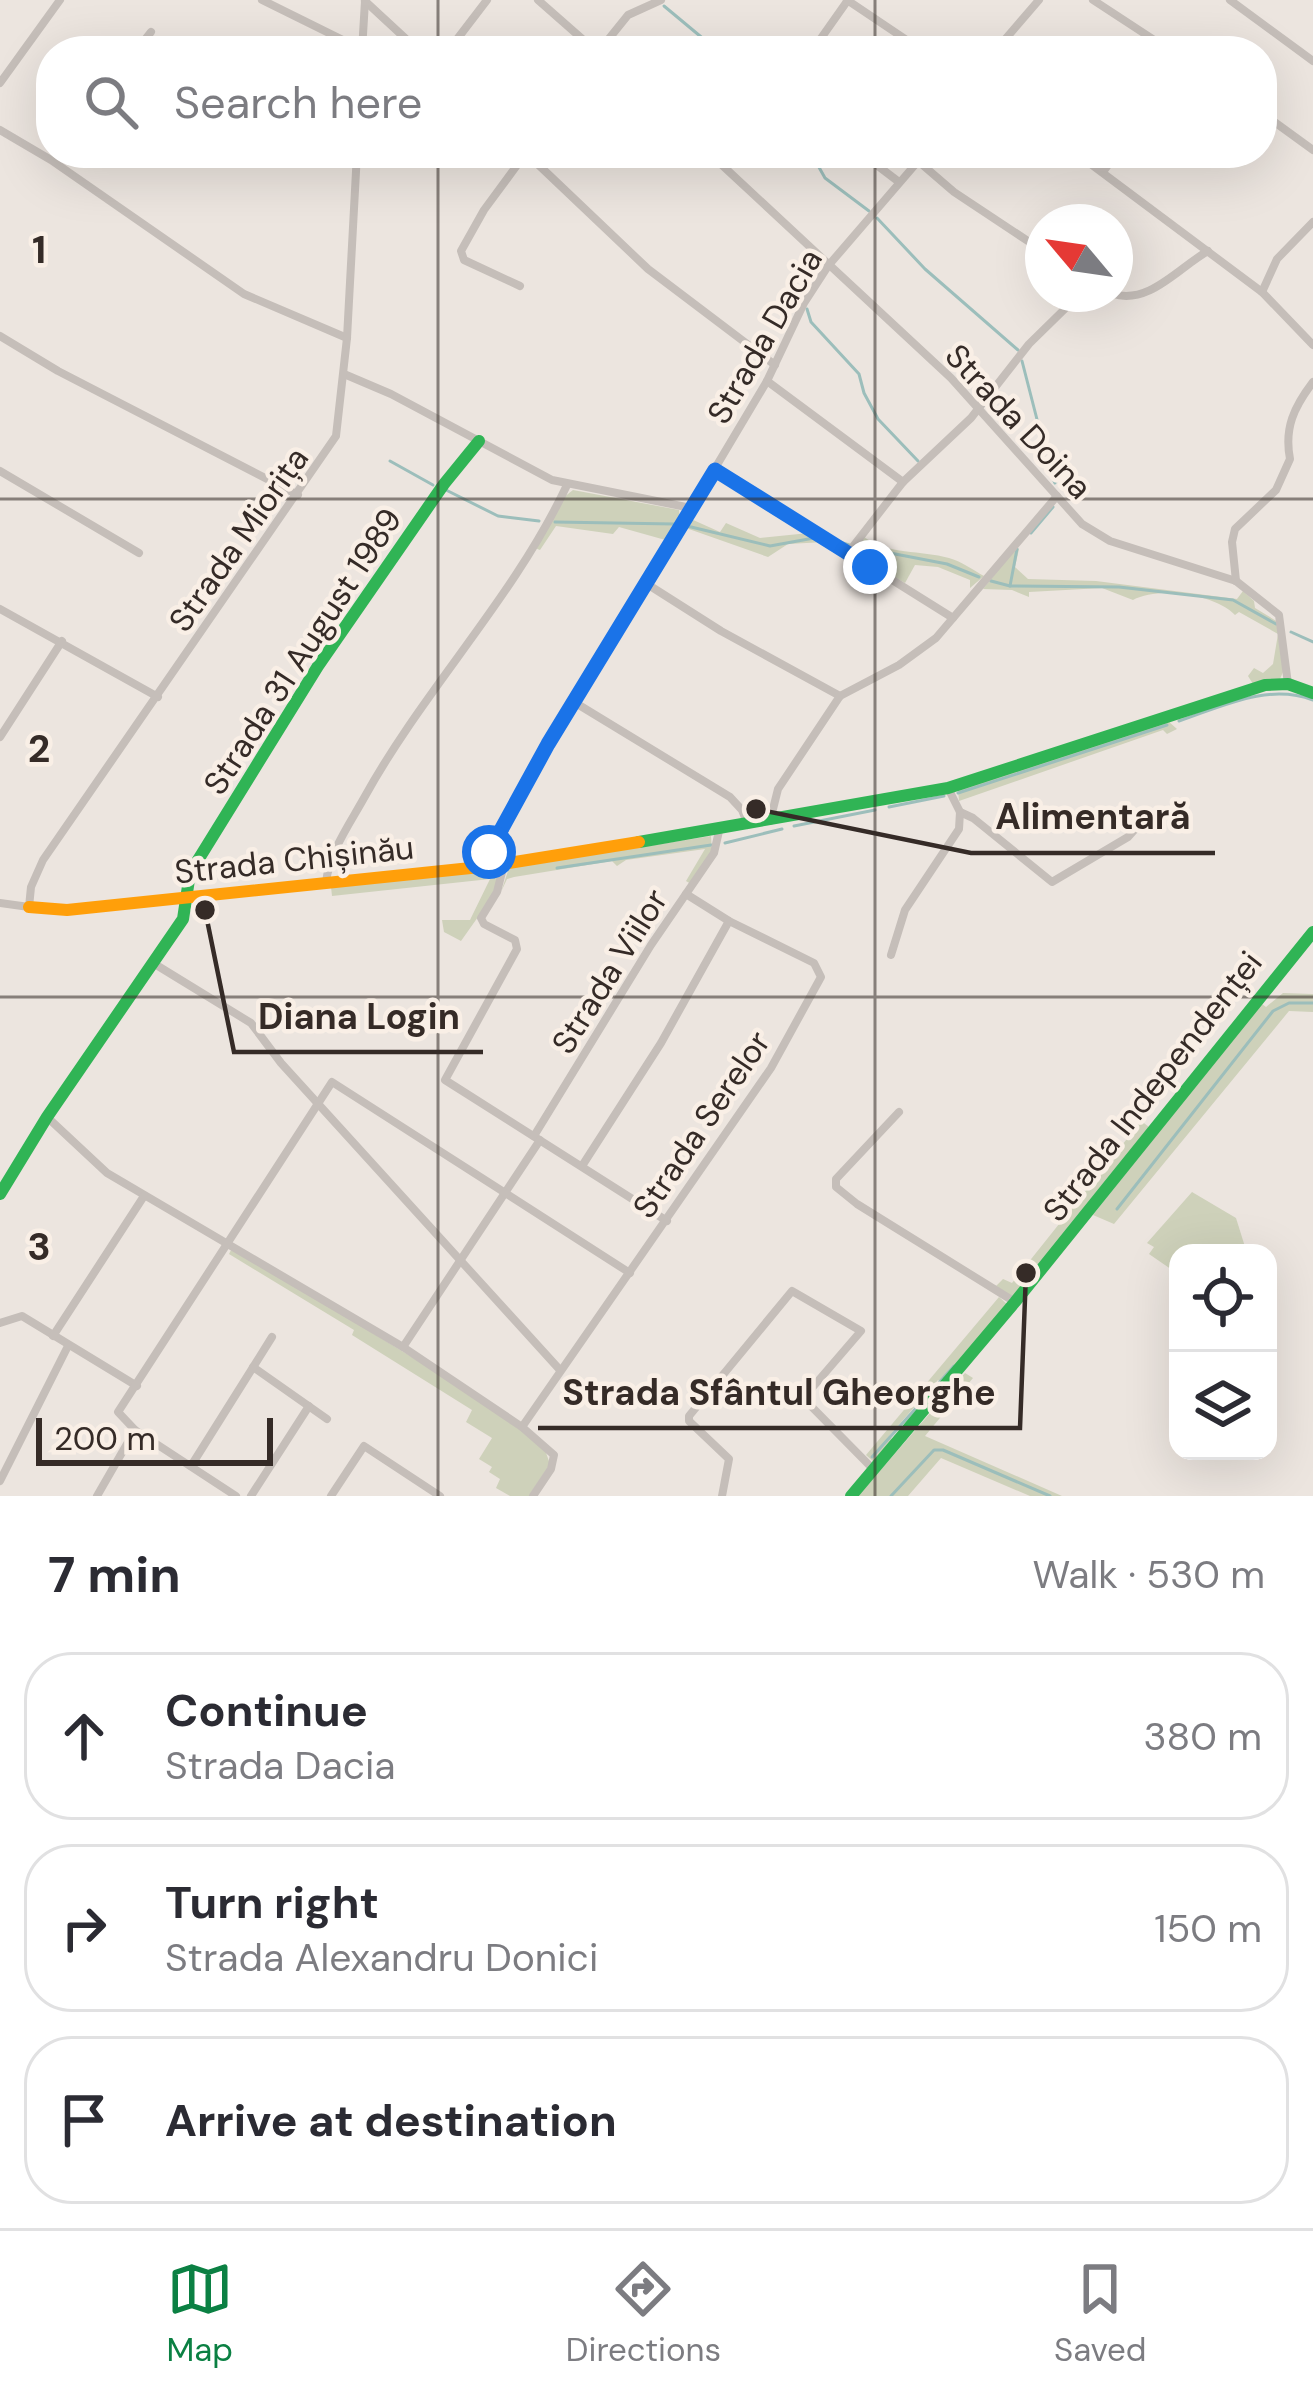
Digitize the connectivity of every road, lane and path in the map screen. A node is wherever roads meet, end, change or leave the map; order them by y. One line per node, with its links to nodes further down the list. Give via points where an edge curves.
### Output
1 (60, 0): 24 (street)
2 (262, 0): 13 (street)
3 (487, 0): 16 (street)
4 (538, 0): 17 (street)
5 (661, 0): 18 (street, via 628,15)
6 (848, 0): 19 (street); 20 (street)
7 (1039, 0): 21 (street)
8 (1093, 0): 22 (street)
9 (1230, 0): 23 (street)
10 (365, 1): 14 (street); 15 (street)
11 (151, 32): 12 (street)
12 (148, 36)
13 (335, 36)
14 (363, 36)
15 (402, 36)
16 (459, 36)
17 (580, 36)
18 (610, 36)
19 (823, 36)
20 (901, 36)
21 (1008, 36)
22 (1148, 36)
23 (1313, 62)
24 (0, 83)
25 (1277, 124): 28 (street)
26 (0, 130): 27 (street)
27 (36, 148)
28 (1313, 150)
29 (69, 168): 50 (street, via 244,294)
30 (356, 168): 50 (street, Strada Miorița)
31 (515, 168): 45 (street, via 461,251 464,260)
32 (542, 168): 52 (street, via 648,269)
33 (725, 168): 44 (street, Strada Doina)
34 (881, 168): 40 (street)
35 (910, 168): 40 (street, Strada Dacia)
36 (929, 168): 42 (street)
37 (1097, 168): 39 (street)
38 (1106, 168): 39 (street)
39 (1103, 172): 43 (street)
40 (899, 182): 44 (street, Strada Dacia)
41 (1313, 222): 46 (street, via 1286,246)
42 (1025, 239)
43 (1208, 251): 46 (street); 47 (street, via 1150,292)
44 (828, 266): 52 (street, Strada Dacia); 56 (street, Strada Doina)
45 (520, 286)
46 (1262, 292): 51 (street)
47 (1133, 295)
48 (1062, 312): 56 (street)
49 (0, 335): 62 (street)
50 (347, 338): 53 (street, Strada Miorița)
51 (1313, 345)
52 (775, 365): 54 (street, Strada Dacia)
53 (344, 374): 57 (street); 62 (street, Strada Miorița, via 336,436)
54 (767, 381): 58 (street, Strada Dacia); 60 (street)
55 (1313, 382): 67 (street, via 1290,422 1290,458 1276,490 1234,530)
56 (980, 407): 60 (street); 63 (street, Strada Doina)
57 (479, 442): 61 (street); 87 (street, Strada 31 August 1989, via 318,666 190,873)
58 (715, 470): 64 (street, Strada Dacia); 66 (street)
59 (0, 471): 65 (street)
60 (903, 482): 66 (street)
61 (567, 485): 64 (street); 85 (street, via 525,560 390,751 338,844)
62 (298, 495): 75 (street, Strada Miorița)
63 (1057, 496): 67 (street, Strada Doina, via 1110,541); 70 (street)
64 (691, 508): 68 (street, Strada Dacia)
65 (139, 553)
66 (848, 553): 70 (street)
67 (1236, 580): 72 (street, Strada Doina, via 1279,615)
68 (647, 584): 74 (street); 76 (street, Strada Dacia)
69 (2, 613): 71 (street)
70 (953, 618): 74 (street, via 917,653)
71 (62, 641): 75 (street); 77 (street)
72 (1288, 683): 73 (street); 78 (street, Strada Chișinău)
73 (1313, 693)
74 (840, 696): 81 (street, via 778,789)
75 (158, 698): 89 (street, Strada Miorița, via 43,860)
76 (574, 702): 82 (street, via 730,797); 84 (street, Strada Dacia, via 489,852)
77 (0, 737)
78 (948, 788): 79 (street); 81 (street, Strada Chișinău)
79 (960, 812): 80 (street, via 1057,881); 92 (street, via 959,829 905,910)
80 (1145, 818)
81 (770, 822): 82 (street, Strada Chișinău)
82 (748, 825): 83 (street, Strada Chișinău)
83 (719, 831): 84 (street, Strada Chișinău); 86 (street, Strada Viilor, via 714,854)
84 (497, 865): 85 (street, Strada Chișinău); 97 (street, Strada Dacia, via 497,892 482,918 517,949 446,1080)
85 (326, 884): 87 (street, Strada Chișinău)
86 (686, 894): 90 (street, Strada Serelor); 97 (street, Strada Viilor)
87 (185, 898): 89 (street, Strada Chișinău); 93 (street, Strada 31 August 1989, via 183,919)
88 (0, 903): 89 (street, Strada Chișinău)
89 (29, 907)
90 (730, 921): 98 (street); 102 (street, Strada Serelor, via 814,962 821,977 771,1068)
91 (1313, 932): 106 (street, Strada Independenței)
92 (891, 956)
93 (153, 963): 94 (street, via 251,1023); 96 (street, Strada 31 August 1989)
94 (316, 1101): 99 (street, via 332,1082); 103 (street); 104 (street)
95 (899, 1112): 106 (street, via 850,1161 836,1187)
96 (47, 1117): 100 (street, Strada 31 August 1989); 101 (street)
97 (537, 1138): 98 (street); 99 (street, Strada Viilor)
98 (582, 1166): 102 (street)
99 (506, 1193): 104 (street, Strada Viilor); 105 (street)
100 (0, 1194)
101 (144, 1196): 103 (street); 108 (street)
102 (667, 1221): 105 (street, Strada Serelor)
103 (230, 1243): 111 (street); 114 (street)
104 (460, 1263): 111 (street, Strada Viilor); 113 (street)
105 (630, 1273): 113 (street, Strada Serelor)
106 (1016, 1302): 120 (street, Strada Independenței)
107 (0, 1323): 108 (street, via 22,1316)
108 (53, 1336): 110 (street)
109 (272, 1337): 112 (street)
110 (68, 1346): 114 (street); 121 (street)
111 (403, 1347): 117 (street)
112 (253, 1367): 115 (street); 119 (street)
113 (561, 1371): 117 (street, Strada Serelor)
114 (137, 1386): 118 (street, via 119,1417)
115 (310, 1406): 116 (street); 125 (street)
116 (327, 1419)
117 (523, 1427): 129 (street, via 554,1455)
118 (135, 1430): 119 (street); 123 (street)
119 (191, 1466): 124 (street)
120 (874, 1469): 130 (street, via 806,1401 861,1331 791,1292 689,1416 729,1459); 131 (street, Strada Independenței)
121 (0, 1481)
122 (421, 1483): 126 (street, via 364,1446); 127 (street); 128 (street)
123 (97, 1496)
124 (236, 1496)
125 (251, 1496)
126 (331, 1496)
127 (412, 1496)
128 (440, 1496)
129 (533, 1496)
130 (722, 1496)
131 (851, 1496)

